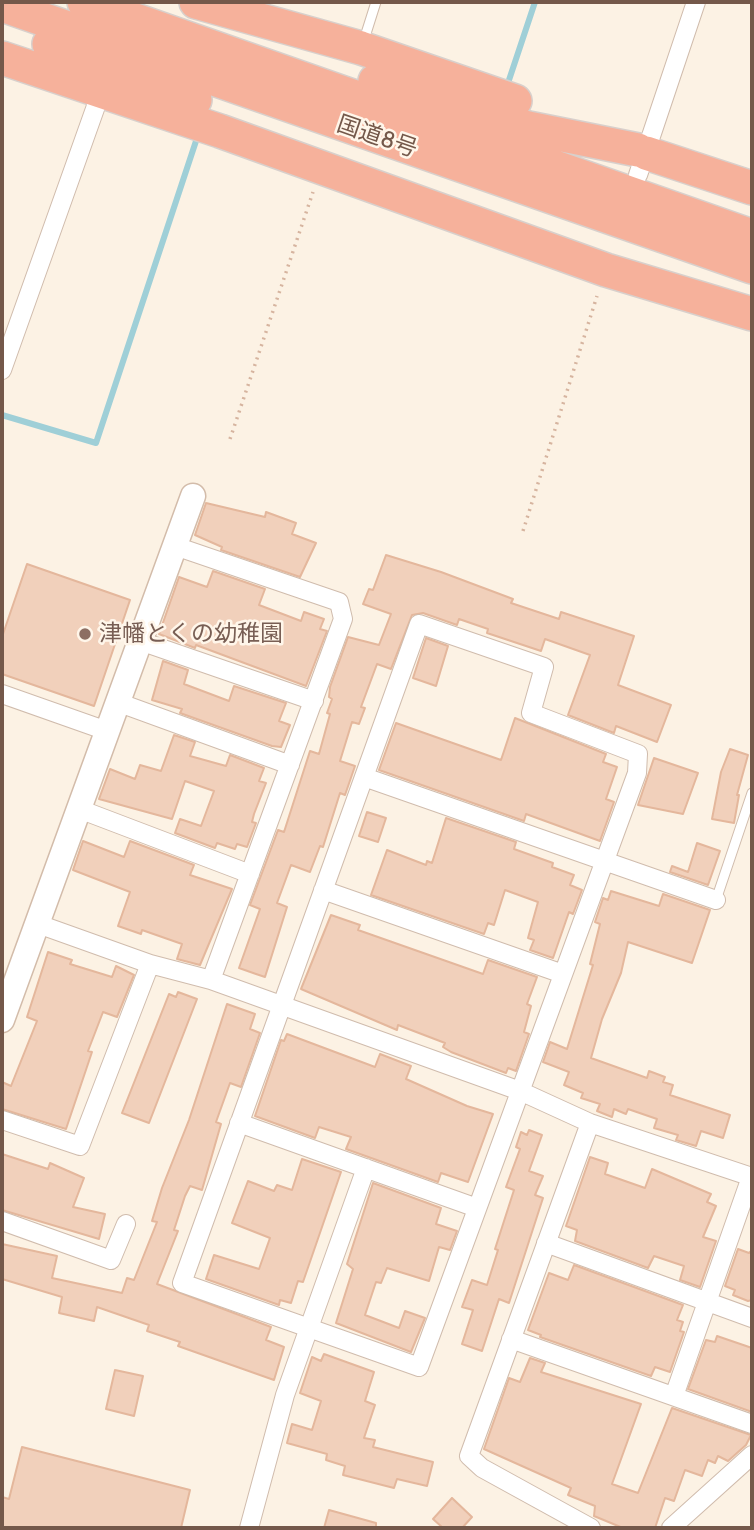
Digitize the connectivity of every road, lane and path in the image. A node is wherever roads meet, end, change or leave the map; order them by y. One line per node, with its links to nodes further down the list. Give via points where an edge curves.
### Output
1 (84, 2): 14 (highway, 国道8号)
2 (122, 2): 11 (highway)
3 (196, 2): 8 (highway)
4 (376, 2): 8 (lane)
5 (696, 2): 11 (street)
6 (2, 5): 15 (highway, 国道8号)
7 (2, 24): 17 (highway, via 98,65 612,254 651,270)
8 (361, 48): 11 (highway, via 597,129)
9 (2, 58): 10 (highway)
10 (101, 92): 12 (highway); 19 (street)
11 (640, 159): 13 (highway)
12 (321, 168): 16 (highway); 20 (path)
13 (752, 188)
14 (752, 236)
15 (752, 267)
16 (606, 270): 17 (highway); 22 (path)
17 (664, 286): 18 (highway)
18 (752, 314)
19 (2, 370)
20 (230, 439)
21 (193, 496): 23 (street)
22 (523, 531)
23 (174, 546): 24 (street); 26 (street, via 339,602 343,619)
24 (140, 641): 26 (street); 27 (street)
25 (2, 694): 28 (street)
26 (314, 701): 29 (street)
27 (117, 702): 28 (street); 29 (street)
28 (107, 731): 32 (street)
29 (290, 765): 34 (street)
30 (364, 778): 33 (street); 33 (street, via 419,624 544,667 531,713 638,754 637,773); 35 (street)
31 (752, 793): 36 (lane)
32 (79, 809): 34 (street); 37 (street)
33 (605, 860): 36 (street); 39 (street)
34 (250, 874): 40 (street)
35 (323, 890): 39 (street); 41 (street)
36 (716, 900)
37 (38, 924): 38 (street); 42 (street)
38 (150, 964): 40 (street); 44 (street, via 80,1146)
39 (563, 974): 43 (street)
40 (211, 980): 41 (street)
41 (281, 1005): 43 (street); 45 (street)
42 (2, 1020)
43 (520, 1091): 46 (street); 49 (street)
44 (2, 1120)
45 (239, 1123): 47 (street); 55 (street, via 182,1283)
46 (590, 1123): 48 (street); 52 (street)
47 (366, 1168): 49 (street); 55 (street)
48 (752, 1177): 53 (street)
49 (477, 1208): 55 (street, via 419,1367)
50 (2, 1222): 51 (street, via 111,1259)
51 (126, 1224)
52 (546, 1243): 53 (street); 56 (street)
53 (705, 1301): 54 (street); 57 (street)
54 (752, 1318)
55 (308, 1328): 60 (street)
56 (511, 1339): 57 (street); 61 (street, via 469,1456 482,1468)
57 (674, 1396): 58 (street)
58 (752, 1424)
59 (752, 1454): 62 (street)
60 (249, 1528)
61 (591, 1528)
62 (671, 1528)

